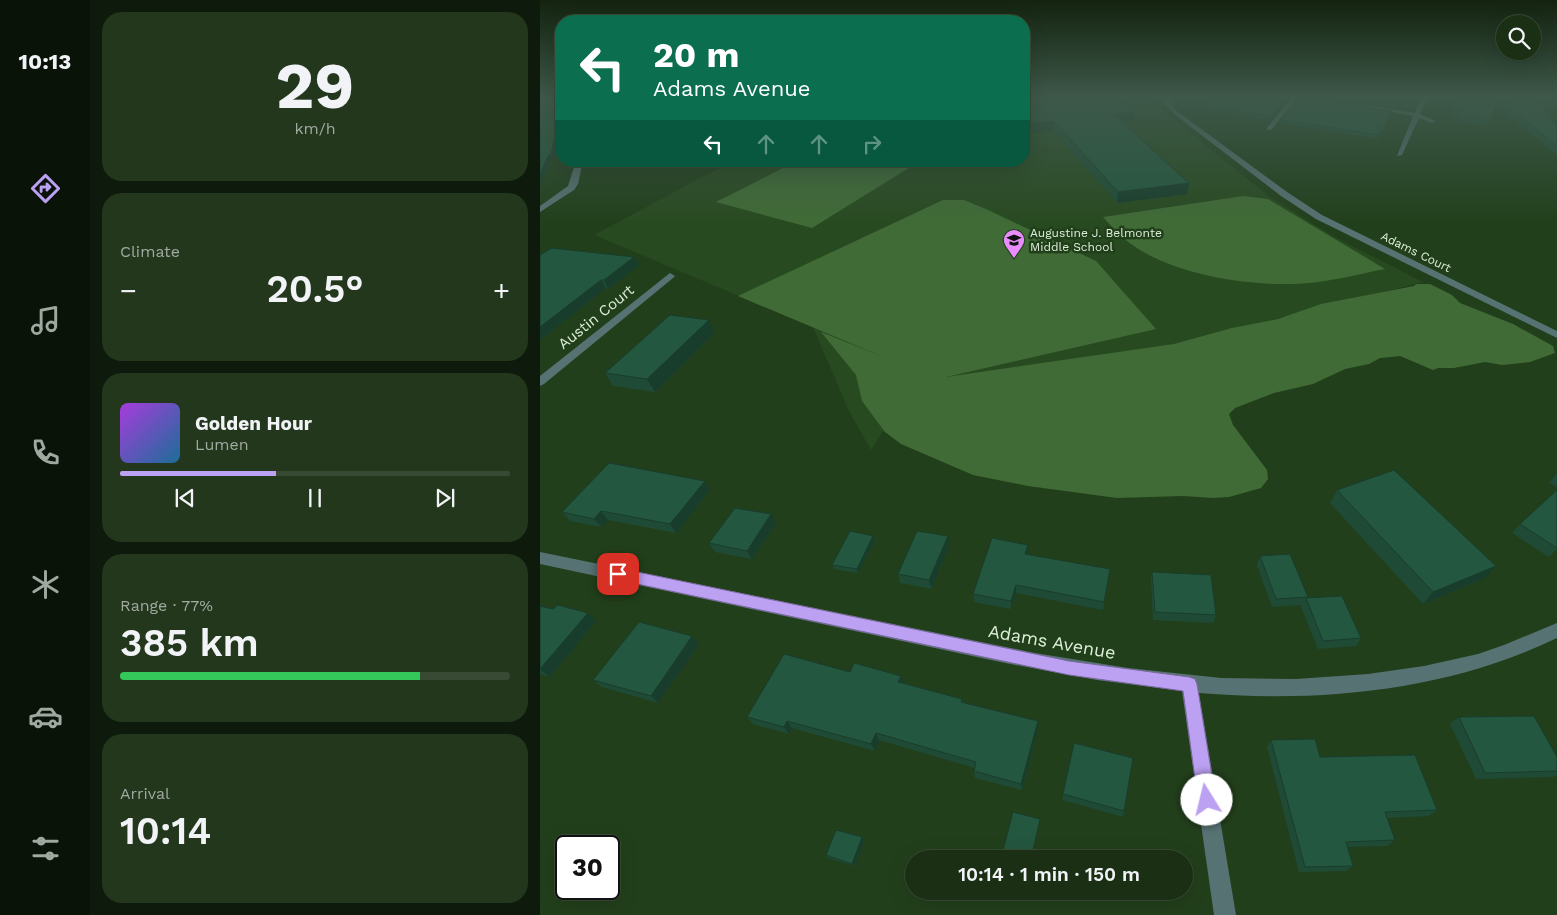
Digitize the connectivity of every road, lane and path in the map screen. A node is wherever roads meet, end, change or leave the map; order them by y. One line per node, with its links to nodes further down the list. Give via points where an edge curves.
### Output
1 (1212, 140): 7 (street, Adams Court, via 1306,210)
2 (1405, 140): 3 (street)
3 (1398, 155)
4 (578, 167): 5 (street, via 571,188)
5 (540, 210)
6 (670, 276): 8 (street, Austin Court)
7 (1557, 334)
8 (540, 382)
9 (540, 558): 11 (street, Adams Avenue, via 1069,668)
10 (1557, 630): 11 (street, Adams Avenue, via 1474,664 1430,675 1317,686 1254,688)
11 (1189, 684): 12 (street)
12 (1225, 915)

